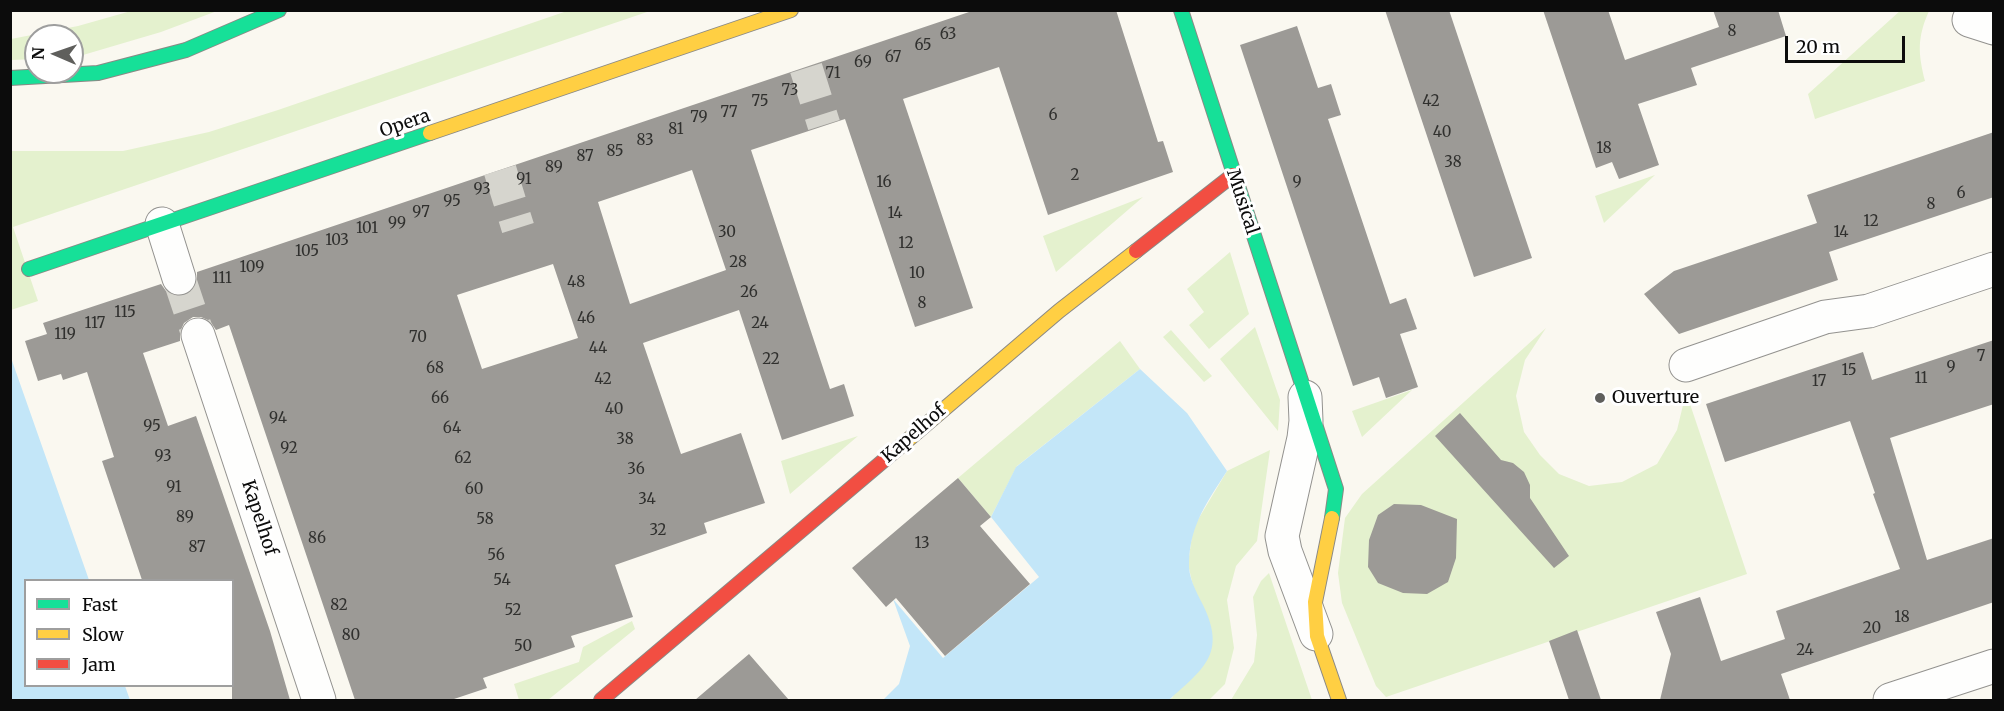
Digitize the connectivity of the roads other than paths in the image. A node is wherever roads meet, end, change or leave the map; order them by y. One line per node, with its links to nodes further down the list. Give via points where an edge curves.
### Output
1 (279, 10): 4 (street, via 186,50 98,73)
2 (791, 10): 6 (street, Opera)
3 (1181, 10): 5 (street, Musical)
4 (10, 78)
5 (1233, 176): 12 (street, Musical); 16 (street, Kapelhof, via 1059,311)
6 (162, 224): 7 (street, Opera); 9 (street)
7 (29, 269)
8 (1994, 269): 11 (street, via 1869,311 1825,317)
9 (179, 278)
10 (198, 335): 15 (street, Kapelhof)
11 (1686, 365)
12 (1304, 393): 13 (street, Musical, via 1336,489 1315,602); 13 (street, Musical, via 1304,438 1282,537)
13 (1317, 636): 17 (street, Musical)
14 (1994, 666): 18 (street)
15 (319, 700)
16 (601, 700)
17 (1339, 700)
18 (1890, 700)

